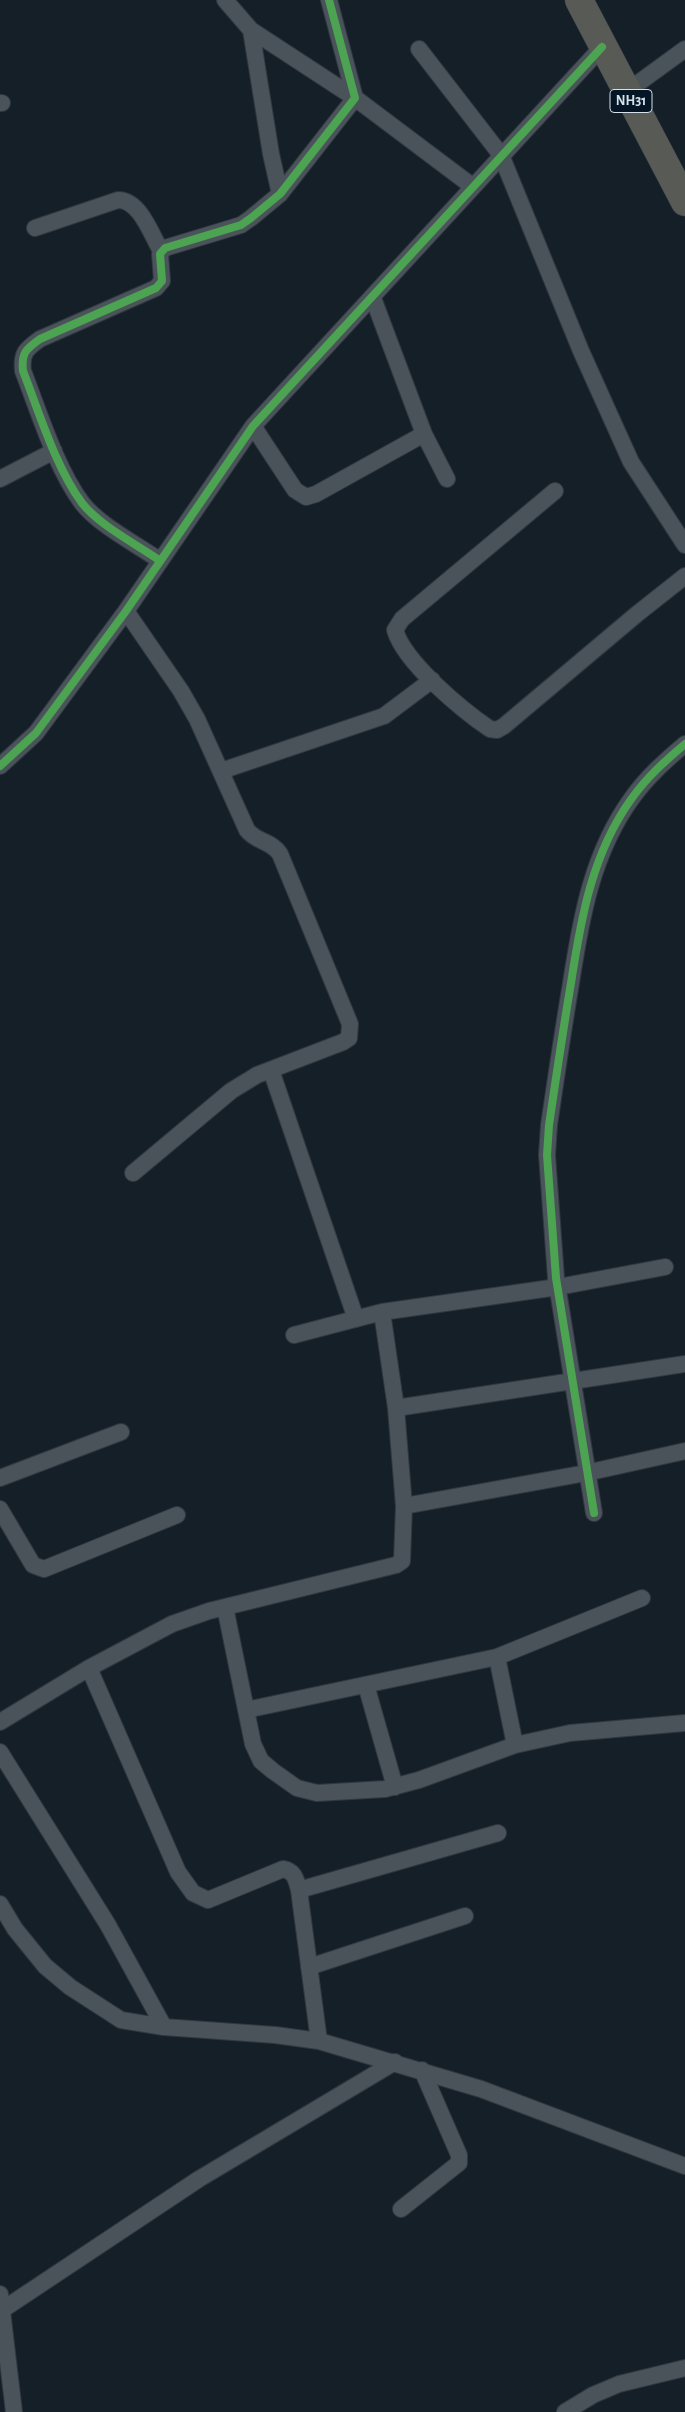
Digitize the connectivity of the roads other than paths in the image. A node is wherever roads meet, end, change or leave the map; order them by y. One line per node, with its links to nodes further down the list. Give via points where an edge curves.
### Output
1 (225, 0): 4 (street)
2 (329, 0): 9 (street)
3 (578, 0): 5 (highway, NH31)
4 (252, 30): 9 (street); 12 (street, via 269,145)
5 (602, 48): 8 (highway, NH31); 10 (street)
6 (419, 49): 10 (street)
7 (685, 49): 8 (street)
8 (626, 92): 13 (highway, NH31)
9 (355, 98): 11 (street); 12 (street)
10 (501, 156): 11 (street); 23 (street, via 581,351 631,462)
11 (472, 186): 16 (street)
12 (280, 194): 15 (street, via 240,224)
13 (685, 202)
14 (35, 228): 15 (street, via 126,200 136,207)
15 (161, 251): 19 (street, via 162,280 156,288 40,338 29,346 22,358 23,371)
16 (373, 298): 17 (street); 18 (street)
17 (253, 426): 18 (street, via 295,490 306,497); 24 (street)
18 (424, 434): 21 (street)
19 (54, 451): 20 (street); 24 (street, via 82,503 94,516)
20 (0, 479)
21 (447, 479)
22 (555, 491): 27 (street, via 402,619 395,630 399,643)
23 (685, 545)
24 (159, 560): 26 (street)
25 (685, 576): 27 (street, via 497,730 480,722)
26 (126, 610): 29 (street, via 36,733); 30 (street, via 181,690)
27 (432, 680): 30 (street, via 384,716)
28 (685, 744): 34 (street, via 654,771 627,806 596,865 582,914 547,1155)
29 (0, 766)
30 (221, 771): 31 (street, via 252,836 272,844 280,854 350,1024 349,1038 343,1042)
31 (271, 1070): 32 (street, via 231,1092); 36 (street)
32 (133, 1173)
33 (665, 1267): 34 (street)
34 (558, 1287): 35 (street); 39 (street)
35 (382, 1312): 36 (street); 40 (street)
36 (356, 1319): 37 (street)
37 (294, 1335)
38 (685, 1364): 39 (street)
39 (572, 1381): 40 (street); 43 (street)
40 (396, 1408): 45 (street)
41 (121, 1432): 44 (street)
42 (685, 1451): 43 (street)
43 (586, 1473): 45 (street); 47 (street)
44 (0, 1478)
45 (404, 1506): 50 (street, via 404,1553 402,1561 396,1565)
46 (0, 1509): 48 (street, via 33,1566 44,1568)
47 (594, 1513)
48 (177, 1515)
49 (642, 1598): 51 (street)
50 (225, 1607): 52 (street, via 172,1624); 54 (street)
51 (497, 1657): 53 (street); 57 (street)
52 (89, 1668): 55 (street); 61 (street, via 185,1885 197,1896 208,1900 289,1870)
53 (366, 1685): 54 (street); 59 (street)
54 (246, 1710): 59 (street, via 252,1744 261,1761 297,1788 317,1793)
55 (0, 1722)
56 (685, 1723): 57 (street, via 570,1733)
57 (515, 1745): 59 (street)
58 (0, 1752): 65 (street, via 108,1925)
59 (394, 1786)
60 (498, 1833): 61 (street)
61 (299, 1890): 64 (street)
62 (0, 1904): 65 (street, via 15,1929 45,1966 70,1987 122,2020)
63 (465, 1916): 64 (street)
64 (309, 1967): 66 (street)
65 (164, 2027): 66 (street)
66 (319, 2040): 67 (street)
67 (395, 2062): 68 (street); 71 (street)
68 (422, 2070): 69 (street); 70 (street, via 459,2155 459,2163)
69 (685, 2166)
70 (401, 2209)
71 (1, 2302): 73 (street)
72 (685, 2368): 74 (street, via 619,2384)
73 (14, 2412)
74 (565, 2412)

